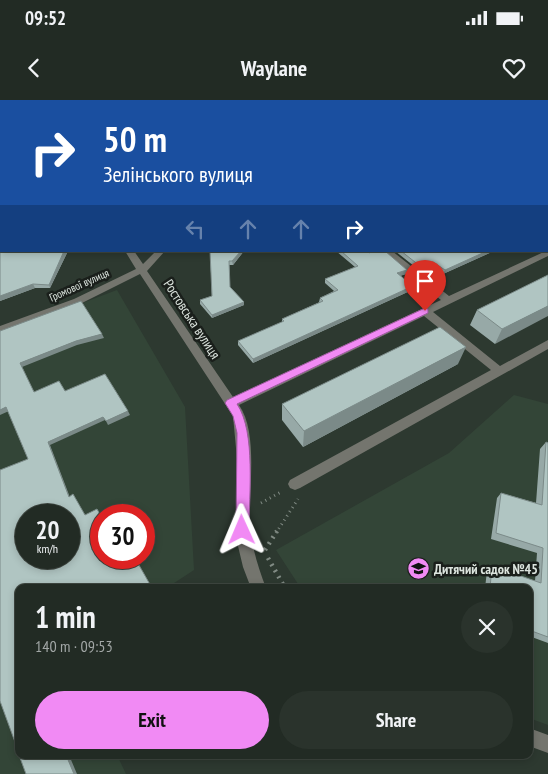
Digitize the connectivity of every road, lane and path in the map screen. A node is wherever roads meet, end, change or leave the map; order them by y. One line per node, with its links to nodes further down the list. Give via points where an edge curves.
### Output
1 (130, 252): 5 (street, Ростовська вулиця)
2 (160, 252): 5 (street, Громової вулиця)
3 (387, 252): 6 (street)
4 (548, 253): 6 (street)
5 (143, 269): 8 (street, Громової вулиця, via 78,301); 11 (street, Ростовська вулиця)
6 (448, 300): 7 (street)
7 (425, 311): 10 (street); 11 (street)
8 (0, 330)
9 (548, 344): 10 (street)
10 (499, 371): 12 (street)
11 (230, 403): 13 (street, Ростовська вулиця, via 239,415 243,433)
12 (299, 489): 13 (path); 15 (path, via 264,552)
13 (242, 514): 14 (street, Ростовська вулиця, via 243,545)
14 (257, 584)
15 (283, 584)
16 (533, 738): 17 (street)
17 (548, 744)

